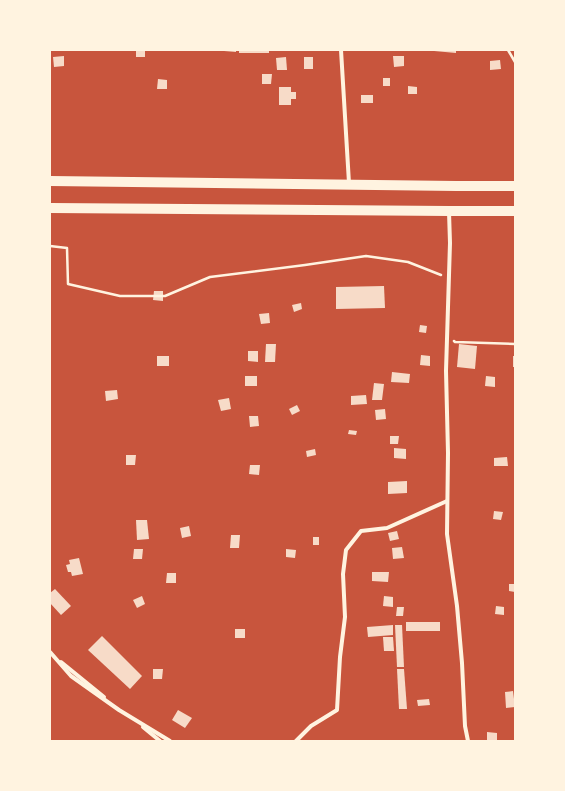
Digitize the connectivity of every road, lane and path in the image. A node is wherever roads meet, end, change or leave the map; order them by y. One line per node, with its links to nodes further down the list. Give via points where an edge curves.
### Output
1 (341, 50): 5 (street)
2 (508, 50): 3 (path)
3 (515, 62)
4 (50, 181): 5 (highway)
5 (350, 185): 6 (highway)
6 (515, 186)
7 (50, 208): 8 (highway)
8 (449, 211): 9 (highway); 11 (street)
9 (515, 211)
10 (50, 246): 11 (path, via 67,248 68,284 120,296 165,296 210,277 366,256 408,262)
11 (449, 278): 14 (street, via 446,371)
12 (454, 334): 13 (path, via 454,342)
13 (515, 344)
14 (447, 501): 18 (street, via 387,528 361,531 346,550 343,574 346,617 340,657 337,710 311,726); 19 (street, via 447,534 457,606)
15 (50, 653): 16 (street); 17 (street, via 71,676 119,710)
16 (160, 741)
17 (170, 741)
18 (296, 741)
19 (468, 741)

